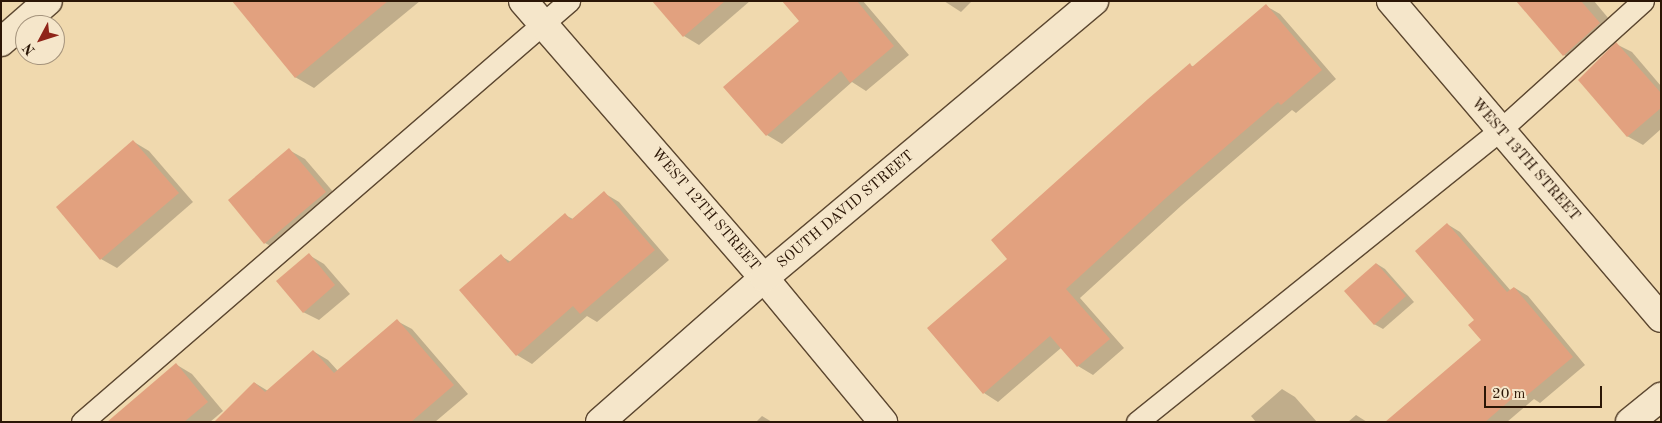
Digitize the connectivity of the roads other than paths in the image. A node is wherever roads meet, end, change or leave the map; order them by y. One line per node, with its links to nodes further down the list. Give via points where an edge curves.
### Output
1 (48, 1): 8 (street)
2 (524, 1): 7 (street, WEST 12TH STREET)
3 (569, 1): 7 (lane)
4 (1094, 1): 10 (street, SOUTH DAVID STREET)
5 (1391, 1): 9 (street, WEST 13TH STREET)
6 (1643, 1): 9 (lane)
7 (542, 24): 10 (street, WEST 12TH STREET); 13 (lane)
8 (1, 42)
9 (1500, 131): 11 (street, WEST 13TH STREET); 16 (lane)
10 (764, 278): 14 (street, SOUTH DAVID STREET); 15 (street, WEST 12TH STREET)
11 (1661, 318)
12 (1661, 397): 17 (street)
13 (82, 422)
14 (600, 422)
15 (883, 422)
16 (1137, 422)
17 (1630, 422)

